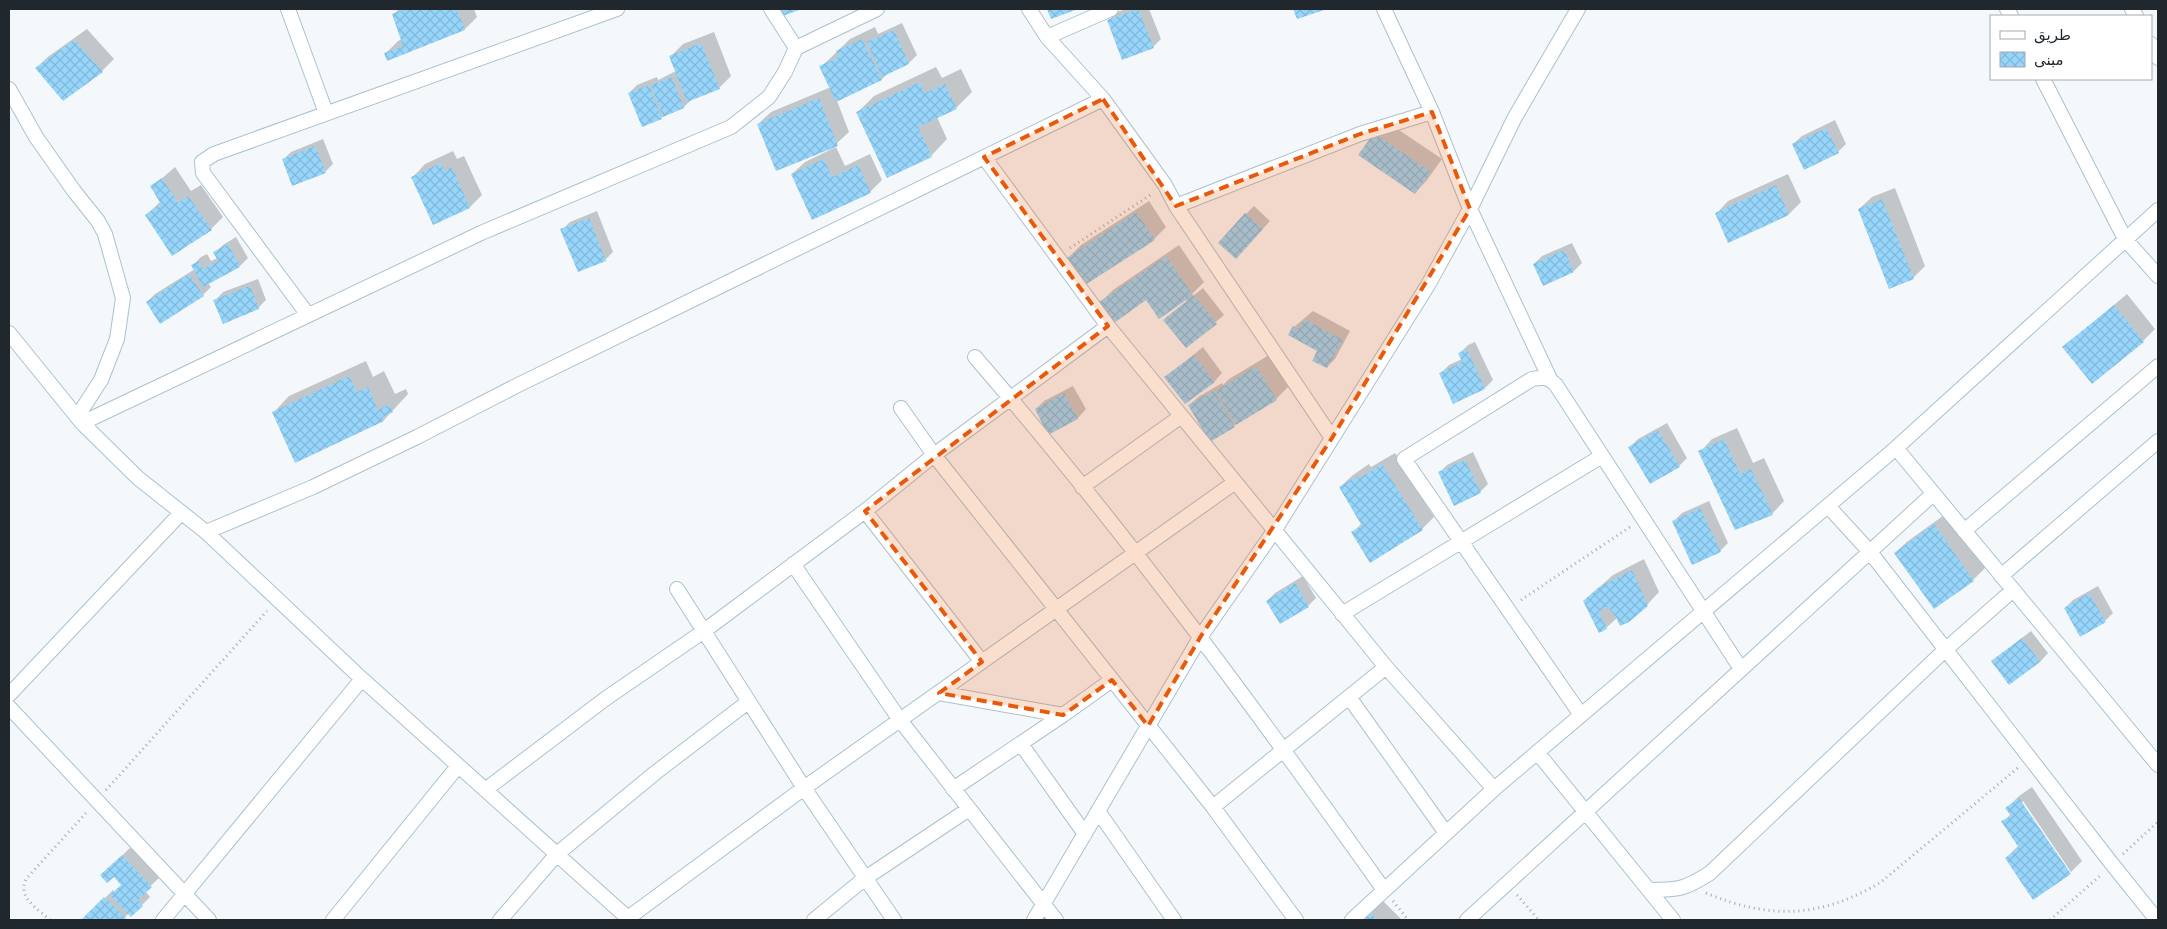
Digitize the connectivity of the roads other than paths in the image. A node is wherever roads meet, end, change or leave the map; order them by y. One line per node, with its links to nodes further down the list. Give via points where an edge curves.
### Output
1 (288, 9): 17 (street)
2 (617, 9): 17 (street)
3 (771, 9): 11 (street)
4 (877, 9): 11 (street)
5 (1030, 9): 9 (street)
6 (1384, 9): 16 (street)
7 (1578, 9): 20 (street, via 1515,117)
8 (1105, 10): 9 (street)
9 (1047, 37): 15 (street)
10 (2152, 46): 12 (street)
11 (796, 48): 24 (street, via 769,97 732,127 481,233)
12 (2158, 58)
13 (2044, 80): 22 (street)
14 (9, 90): 33 (street, via 36,137 98,221 105,234 122,298 117,339 101,380)
15 (1103, 99): 18 (street); 19 (street)
16 (1432, 112): 19 (street, via 1360,134); 20 (street)
17 (326, 113): 24 (street, via 214,154 202,162 201,168)
18 (984, 158): 25 (street); 47 (street, via 518,385 409,442)
19 (1176, 206): 34 (street)
20 (1470, 209): 29 (street); 34 (street, via 1428,285)
21 (2158, 210): 22 (street)
22 (2125, 239): 23 (street); 36 (street)
23 (2158, 276)
24 (308, 315): 33 (street)
25 (1108, 326): 30 (street); 32 (street)
26 (9, 333): 33 (street)
27 (975, 357): 30 (street)
28 (2158, 366): 46 (street)
29 (1550, 379): 38 (street); 48 (street, via 1532,379 1404,459)
30 (1011, 398): 37 (street); 40 (street)
31 (901, 408): 37 (street)
32 (1180, 417): 39 (street); 40 (street)
33 (79, 420): 44 (street, via 138,478)
34 (1332, 438): 45 (street)
35 (2158, 441): 52 (street)
36 (1896, 448): 41 (street); 42 (street)
37 (934, 455): 43 (street); 55 (street)
38 (1602, 456): 48 (street); 56 (street)
39 (1234, 483): 45 (street); 50 (street)
40 (1082, 487): 50 (street)
41 (1933, 494): 46 (street); 49 (street)
42 (1828, 506): 49 (street); 56 (street)
43 (865, 512): 51 (street); 61 (street)
44 (181, 513): 47 (street); 67 (street)
45 (1274, 531): 57 (street); 59 (street)
46 (1964, 531): 52 (street)
47 (206, 532): 64 (street)
48 (1461, 542): 57 (street); 72 (street)
49 (1870, 552): 60 (street); 63 (street)
50 (1135, 554): 55 (street); 59 (street)
51 (793, 564): 58 (street); 73 (street)
52 (2001, 576): 54 (street)
53 (677, 589): 58 (street)
54 (2013, 590): 60 (street); 78 (street)
55 (1056, 610): 61 (street); 65 (street)
56 (1703, 611): 63 (street); 72 (street)
57 (1342, 614): 62 (street)
58 (704, 631): 69 (street); 83 (street, via 605,699)
59 (1201, 636): 74 (street); 76 (street)
60 (1945, 650): 93 (street, via 1710,873 1677,890); 110 (street)
61 (982, 662): 66 (street)
62 (1386, 668): 68 (street); 82 (street)
63 (1740, 669): 87 (street, via 1659,747)
64 (362, 680): 79 (street); 94 (street)
65 (1112, 680): 71 (street); 74 (street)
66 (939, 693): 71 (street); 73 (street)
67 (9, 695)
68 (1349, 697): 76 (street); 88 (street)
69 (748, 702): 80 (street); 90 (street)
70 (9, 707): 94 (street)
71 (1063, 715): 75 (street)
72 (1581, 715): 77 (street)
73 (900, 720): 80 (street); 81 (street)
74 (1148, 726): 84 (street); 86 (street)
75 (1021, 744): 81 (street); 89 (street)
76 (1284, 749): 84 (street); 92 (street)
77 (1537, 752): 82 (street); 87 (street)
78 (2158, 765)
79 (458, 766): 83 (street); 99 (street)
80 (804, 788): 91 (street); 96 (street)
81 (953, 789): 85 (street)
82 (1494, 789): 88 (street)
83 (485, 790): 90 (street)
84 (1213, 807): 106 (street)
85 (969, 809): 91 (street); 95 (street)
86 (1098, 811): 89 (street); 105 (street)
87 (1584, 812): 93 (street); 108 (street)
88 (1446, 832): 92 (street)
89 (1085, 834): 95 (street)
90 (557, 854): 96 (street); 100 (street)
91 (864, 879): 101 (street); 102 (street)
92 (1384, 890): 107 (street)
93 (1649, 890): 109 (street)
94 (185, 895): 97 (street); 98 (street)
95 (1043, 904): 103 (street); 104 (street)
96 (629, 919)
97 (163, 920)
98 (209, 920)
99 (333, 920)
100 (500, 920)
101 (814, 920)
102 (894, 920)
103 (1034, 920)
104 (1056, 920)
105 (1174, 920)
106 (1296, 920)
107 (1352, 920)
108 (1467, 920)
109 (1673, 920)
110 (2158, 920)

